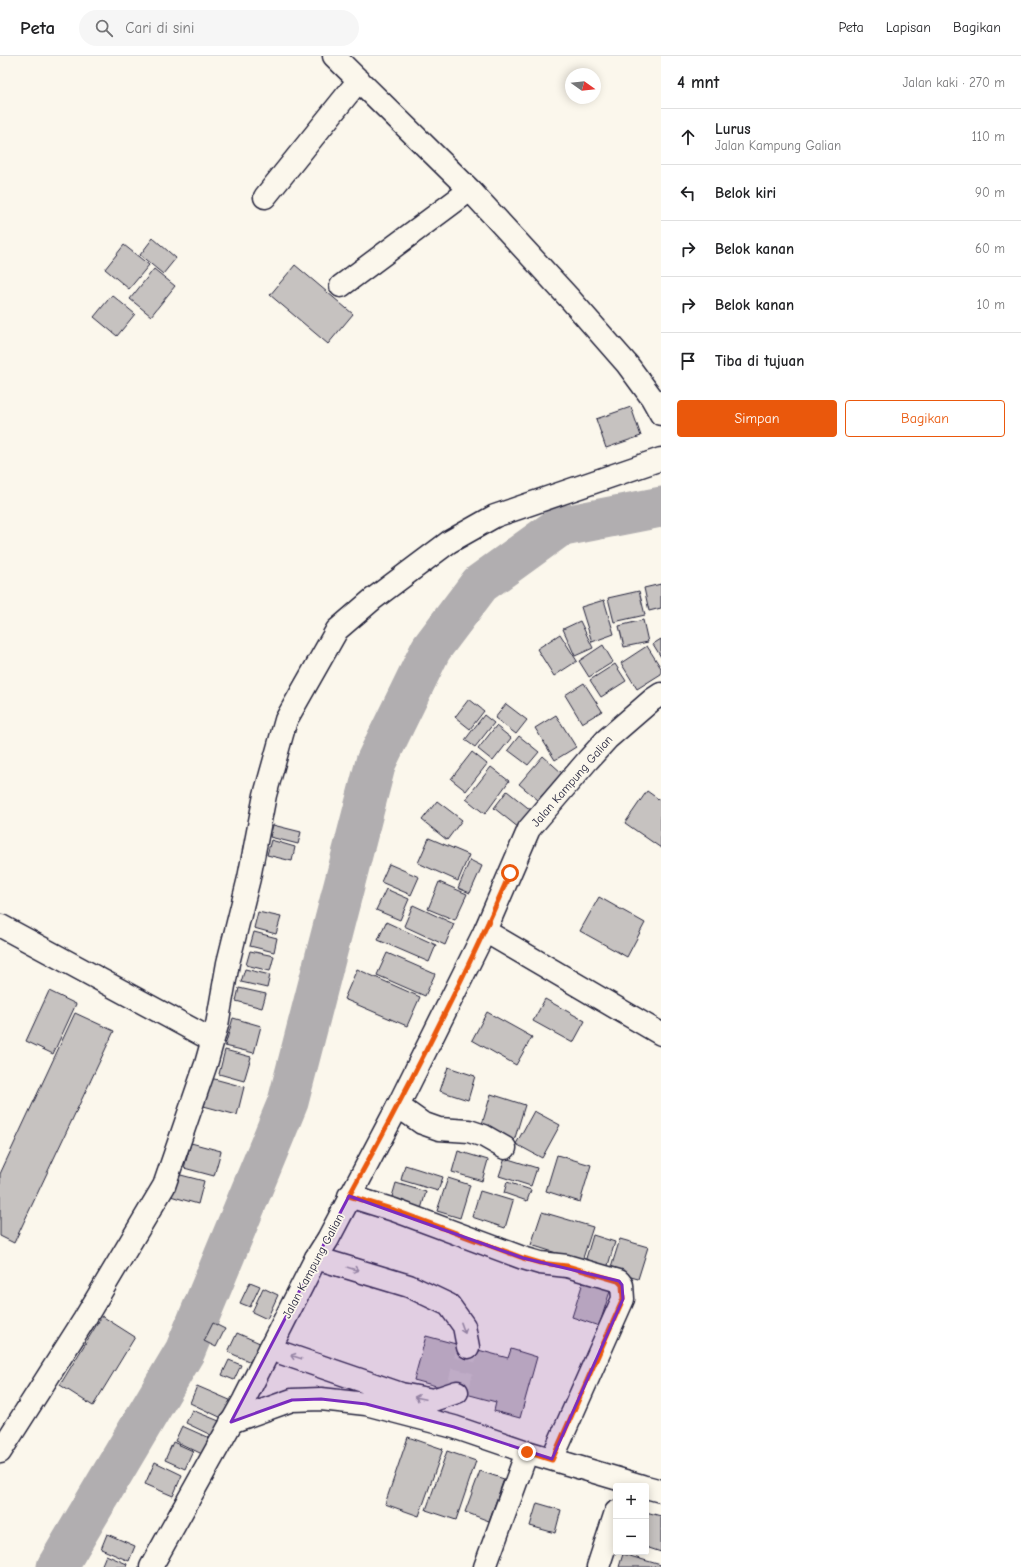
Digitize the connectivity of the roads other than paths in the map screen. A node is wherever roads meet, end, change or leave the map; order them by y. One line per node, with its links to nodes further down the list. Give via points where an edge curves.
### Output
1 (334, 56): 2 (street)
2 (359, 80): 3 (street); 4 (street)
3 (470, 190): 5 (street); 6 (street, via 627,364)
4 (265, 197)
5 (341, 286)
6 (661, 414)
7 (661, 459): 12 (street, via 495,516 449,542 336,630 286,720 265,795)
8 (661, 694): 10 (street, Jalan Kampung Galian, via 607,739 530,829)
9 (1, 926): 12 (street)
10 (485, 932): 11 (street); 13 (street, Jalan Kampung Galian)
11 (661, 1034)
12 (212, 1040): 21 (street, via 164,1186 84,1320)
13 (398, 1106): 14 (street, via 422,1124 439,1129 469,1131); 15 (street, Jalan Kampung Galian)
14 (505, 1148)
15 (349, 1196): 16 (street, Jalan Kampung Galian); 23 (street, via 523,1258 567,1266 618,1281 622,1285 623,1299)
16 (316, 1258): 17 (street, one-way to 17, via 409,1286 449,1305 464,1326); 18 (street, Jalan Kampung Galian)
17 (468, 1347)
18 (270, 1349): 19 (street, one-way to 18, via 433,1400 401,1394); 20 (street, Jalan Kampung Galian)
19 (457, 1392)
20 (231, 1422): 22 (street, via 292,1400 321,1399 366,1404 454,1427); 28 (street, Jalan Kampung Galian)
21 (0, 1452)
22 (527, 1452): 23 (street); 29 (street)
23 (552, 1460): 24 (street)
24 (627, 1483)
25 (649, 1488): 26 (street)
26 (661, 1491)
27 (614, 1519): 30 (street)
28 (151, 1567)
29 (485, 1567)
30 (598, 1567)

